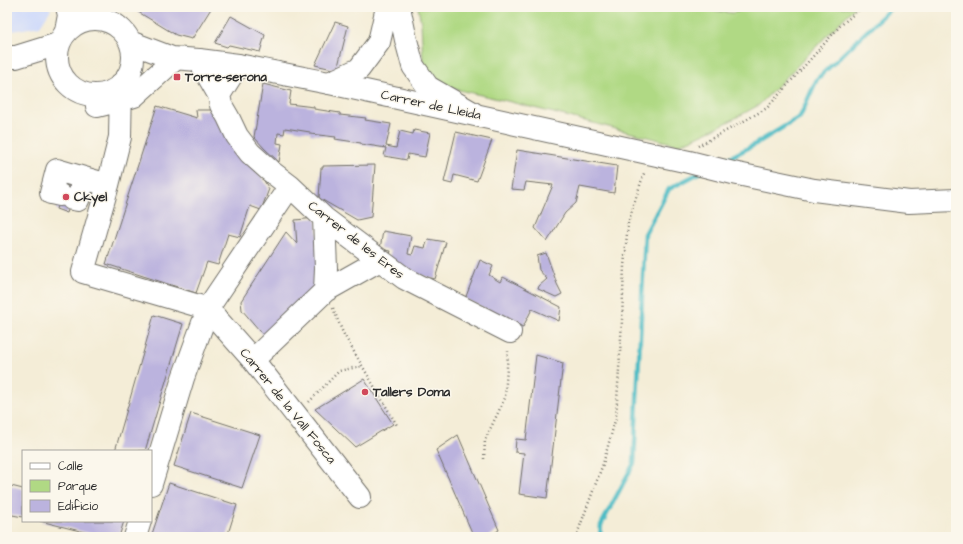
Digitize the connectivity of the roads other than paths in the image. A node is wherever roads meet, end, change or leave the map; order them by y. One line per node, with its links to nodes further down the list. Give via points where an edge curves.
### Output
1 (67, 7): 5 (street, via 69,15)
2 (388, 7): 12 (street, via 380,42 359,69)
3 (399, 7): 16 (street, via 413,66 428,87)
4 (99, 13): 5 (street, via 94,18 74,24); 6 (street, via 119,27)
5 (62, 37): 7 (street); 11 (street, via 56,56)
6 (130, 42): 8 (street, Carrer de Lleida); 13 (street, via 133,57)
7 (12, 57): 11 (street, via 52,70)
8 (173, 59): 9 (street, Carrer de Lleida); 13 (street, Carrer de Lleida); 13 (street, via 134,96)
9 (199, 60): 10 (street, Carrer de Lleida); 14 (street, Carrer de les Eres)
10 (238, 65): 12 (street, Carrer de Lleida); 14 (street)
11 (63, 78): 15 (street)
12 (329, 83): 16 (street, Carrer de Lleida)
13 (124, 86): 15 (street, via 98,95); 17 (street)
14 (219, 95): 19 (street, Carrer de les Eres, via 221,105 237,136 250,153)
15 (93, 100): 17 (street)
16 (477, 115): 21 (street, Carrer de Lleida, via 814,190 909,202)
17 (120, 137): 18 (street)
18 (108, 185): 20 (street, via 57,170 51,193); 25 (street, via 83,272)
19 (290, 186): 22 (street, Carrer de les Eres); 25 (street)
20 (66, 197)
21 (956, 200)
22 (324, 218): 23 (street, Carrer de les Eres); 24 (street)
23 (380, 260): 24 (street); 26 (street, Carrer de les Eres, via 404,278)
24 (325, 291): 27 (street)
25 (207, 311): 27 (street, Carrer de la Vall Fosca); 28 (street, via 183,378)
26 (510, 332)
27 (253, 360): 29 (street, Carrer de la Vall Fosca)
28 (152, 481)
29 (360, 496)
30 (140, 522): 31 (street)
31 (135, 537)

